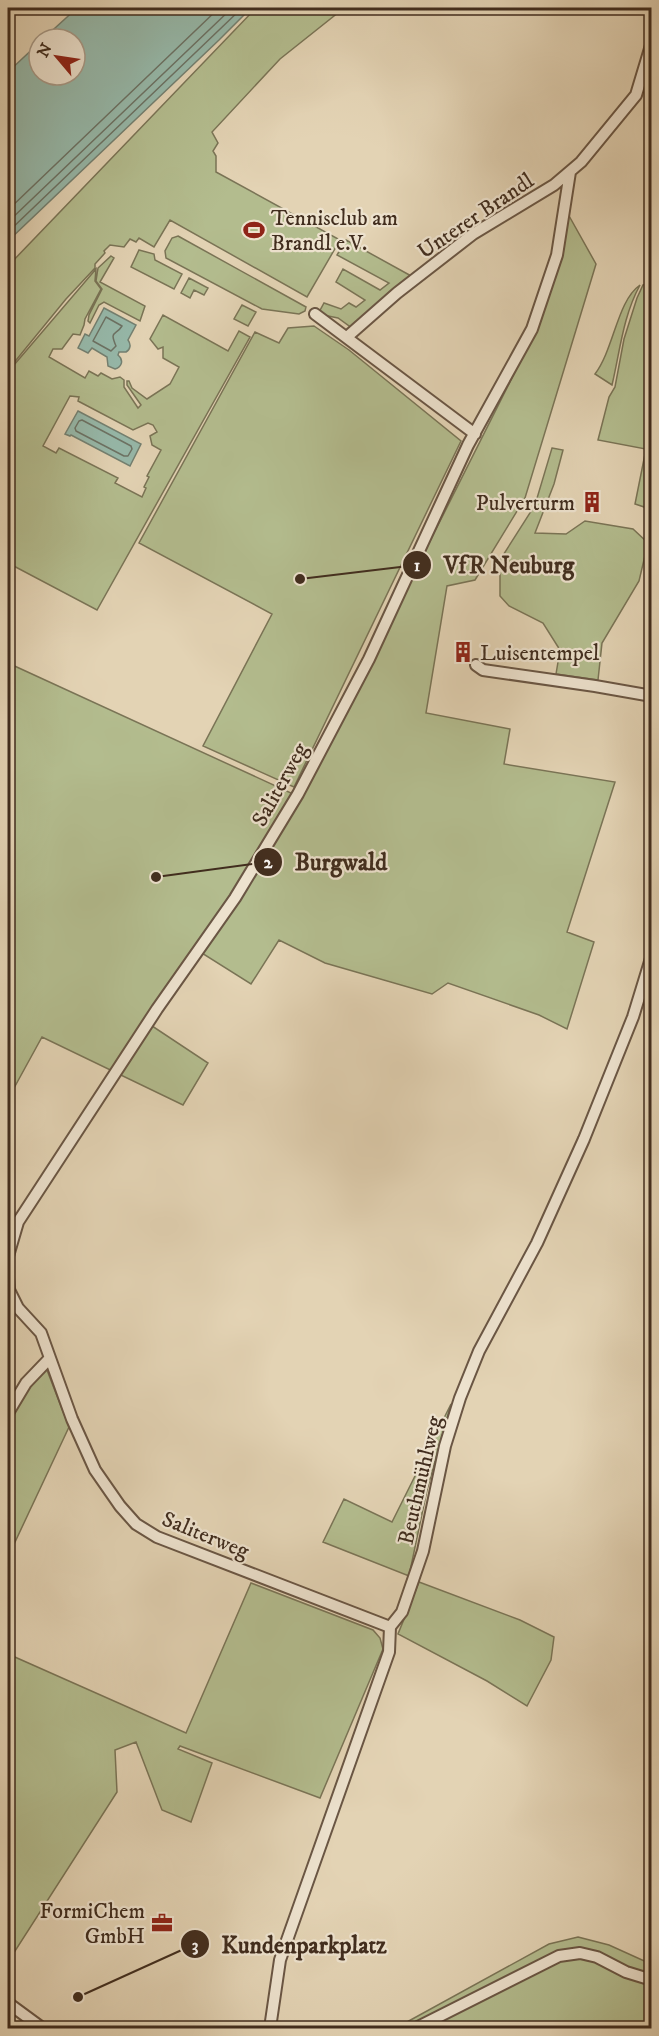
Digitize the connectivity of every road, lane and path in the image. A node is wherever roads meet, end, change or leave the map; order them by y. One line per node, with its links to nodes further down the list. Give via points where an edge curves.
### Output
1 (651, 42): 2 (street, Unterer Brandl, via 636,94)
2 (570, 172): 4 (street, Unterer Brandl, via 554,186 473,234); 5 (street, Unterer Brandl, via 557,255 532,329)
3 (315, 314): 4 (street)
4 (347, 337): 5 (street)
5 (474, 434): 9 (street, Saliterweg, via 369,659 298,794 235,898 157,1009 18,1222)
6 (476, 664): 7 (street, via 483,670)
7 (651, 696)
8 (651, 955): 13 (street, Beuthmühlweg, via 633,1017 584,1139 537,1244 479,1351 460,1398 445,1446 423,1551 402,1612)
9 (8, 1256)
10 (8, 1277): 11 (street, Saliterweg, via 9,1290 18,1308 41,1334)
11 (49, 1359): 12 (street, via 26,1383); 13 (street, Saliterweg, via 95,1470 136,1524 157,1536)
12 (8, 1413)
13 (390, 1627): 17 (street, Beuthmühlweg, via 389,1652 280,1960)
14 (651, 1980): 18 (street, via 597,1957 580,1953 559,1956)
15 (8, 2003): 16 (street)
16 (42, 2028)
17 (270, 2028)
18 (416, 2028)

